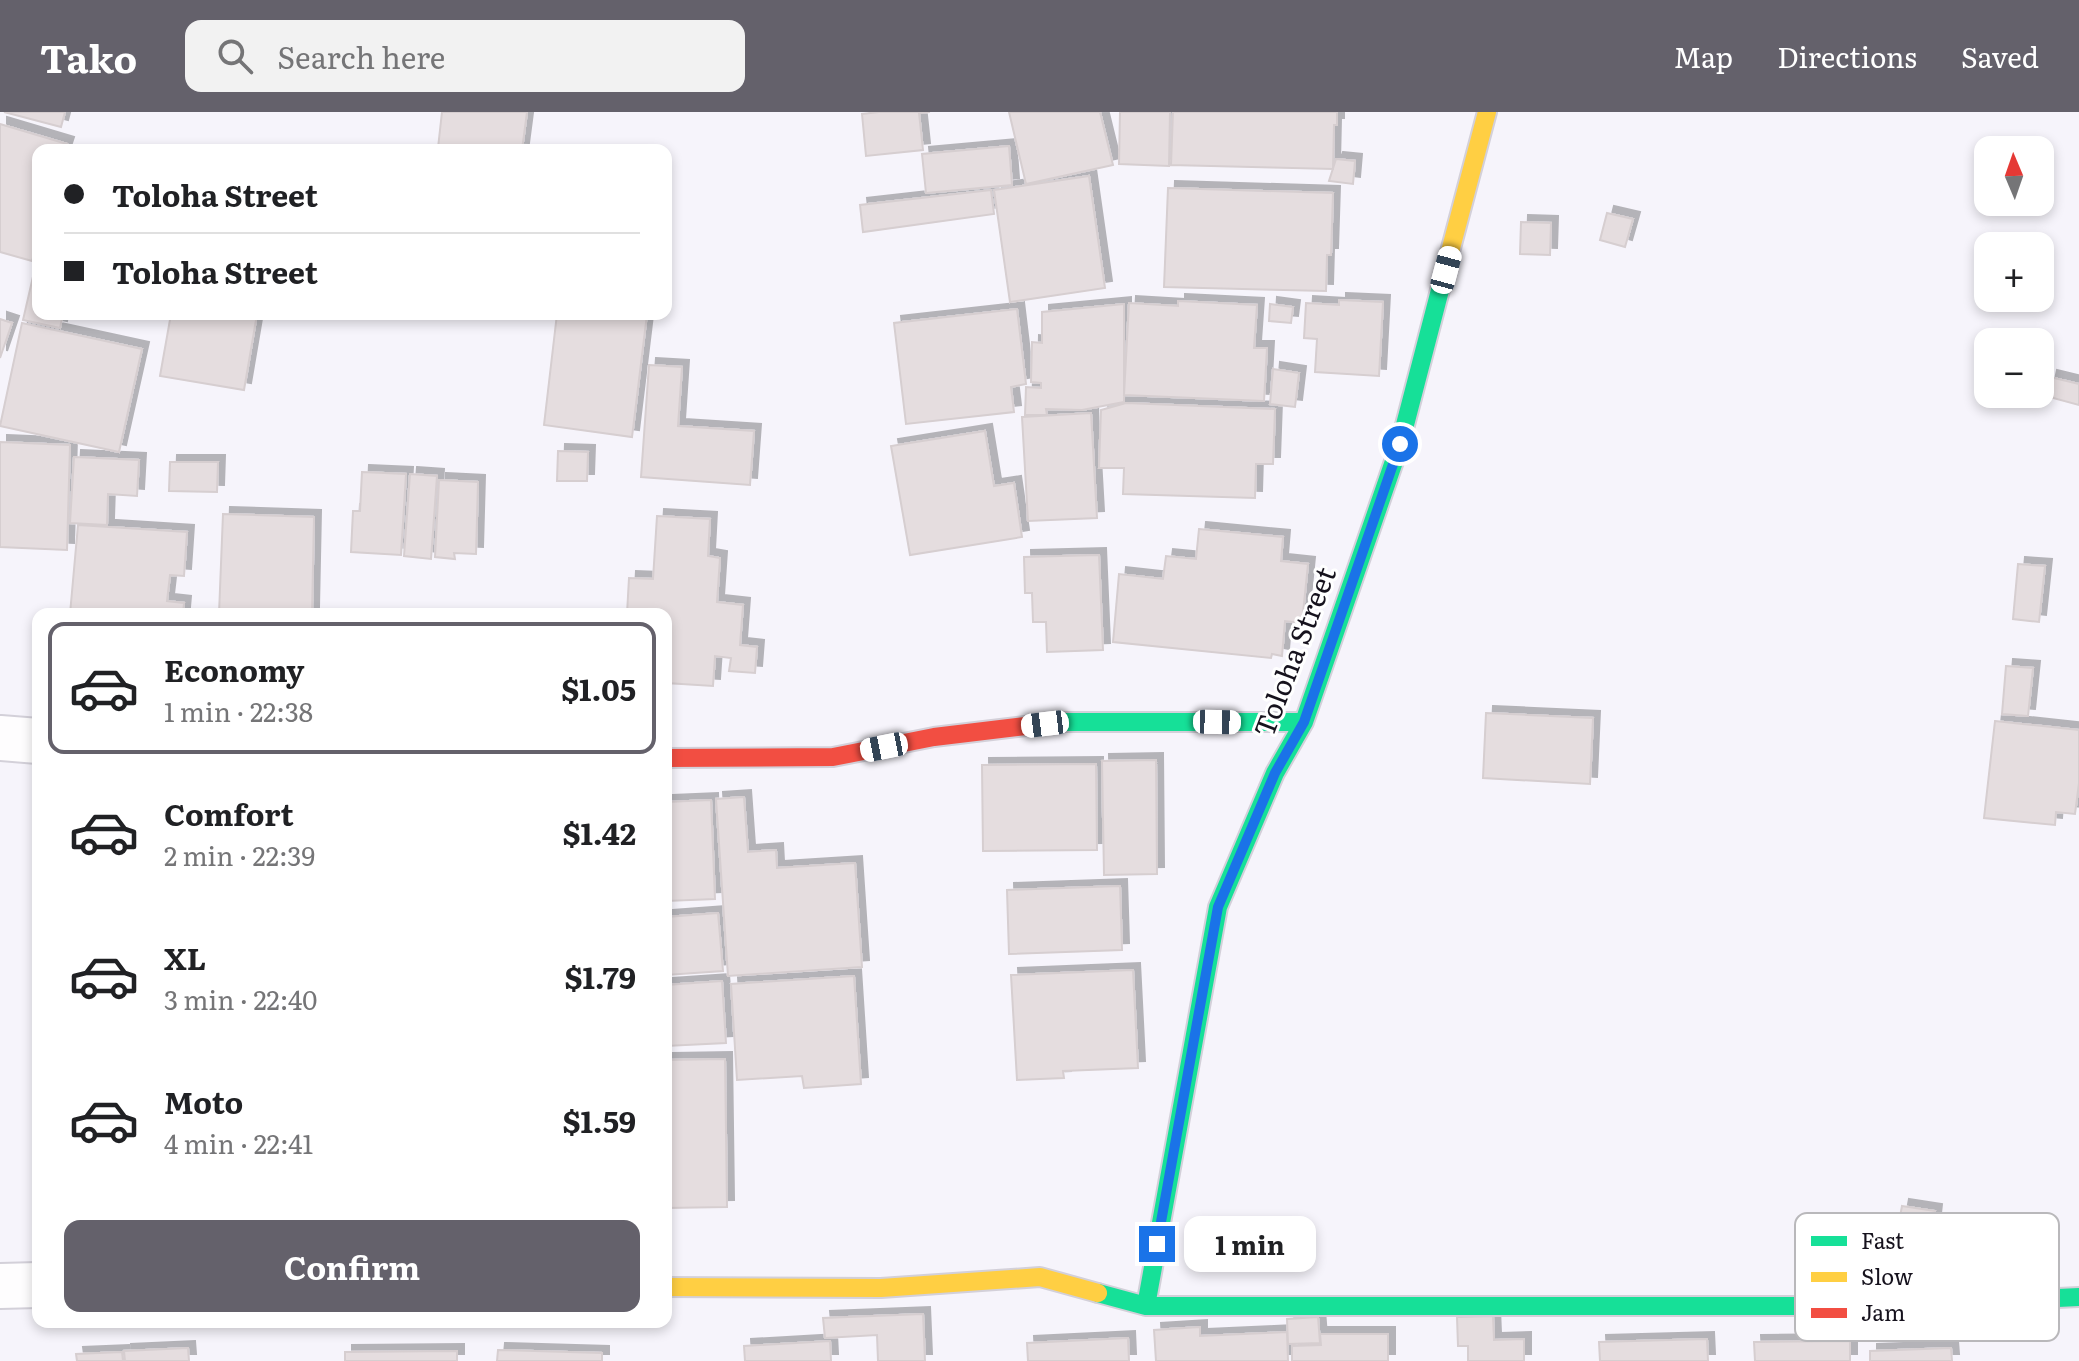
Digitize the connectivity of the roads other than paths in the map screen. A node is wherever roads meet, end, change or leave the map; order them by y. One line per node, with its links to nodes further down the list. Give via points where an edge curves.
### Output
1 (1487, 112): 2 (street, Toloha Street, via 1400,444)
2 (1304, 722): 5 (street, via 1072,720 934,737 833,757); 11 (street, Toloha Street, via 1275,773 1218,907)
3 (0, 738): 4 (street)
4 (32, 741)
5 (672, 758)
6 (32, 1285): 7 (street)
7 (0, 1286)
8 (672, 1287): 11 (street, via 881,1288 1040,1277)
9 (2079, 1297): 10 (street)
10 (2059, 1298)
11 (1146, 1306): 12 (street)
12 (1795, 1306)

